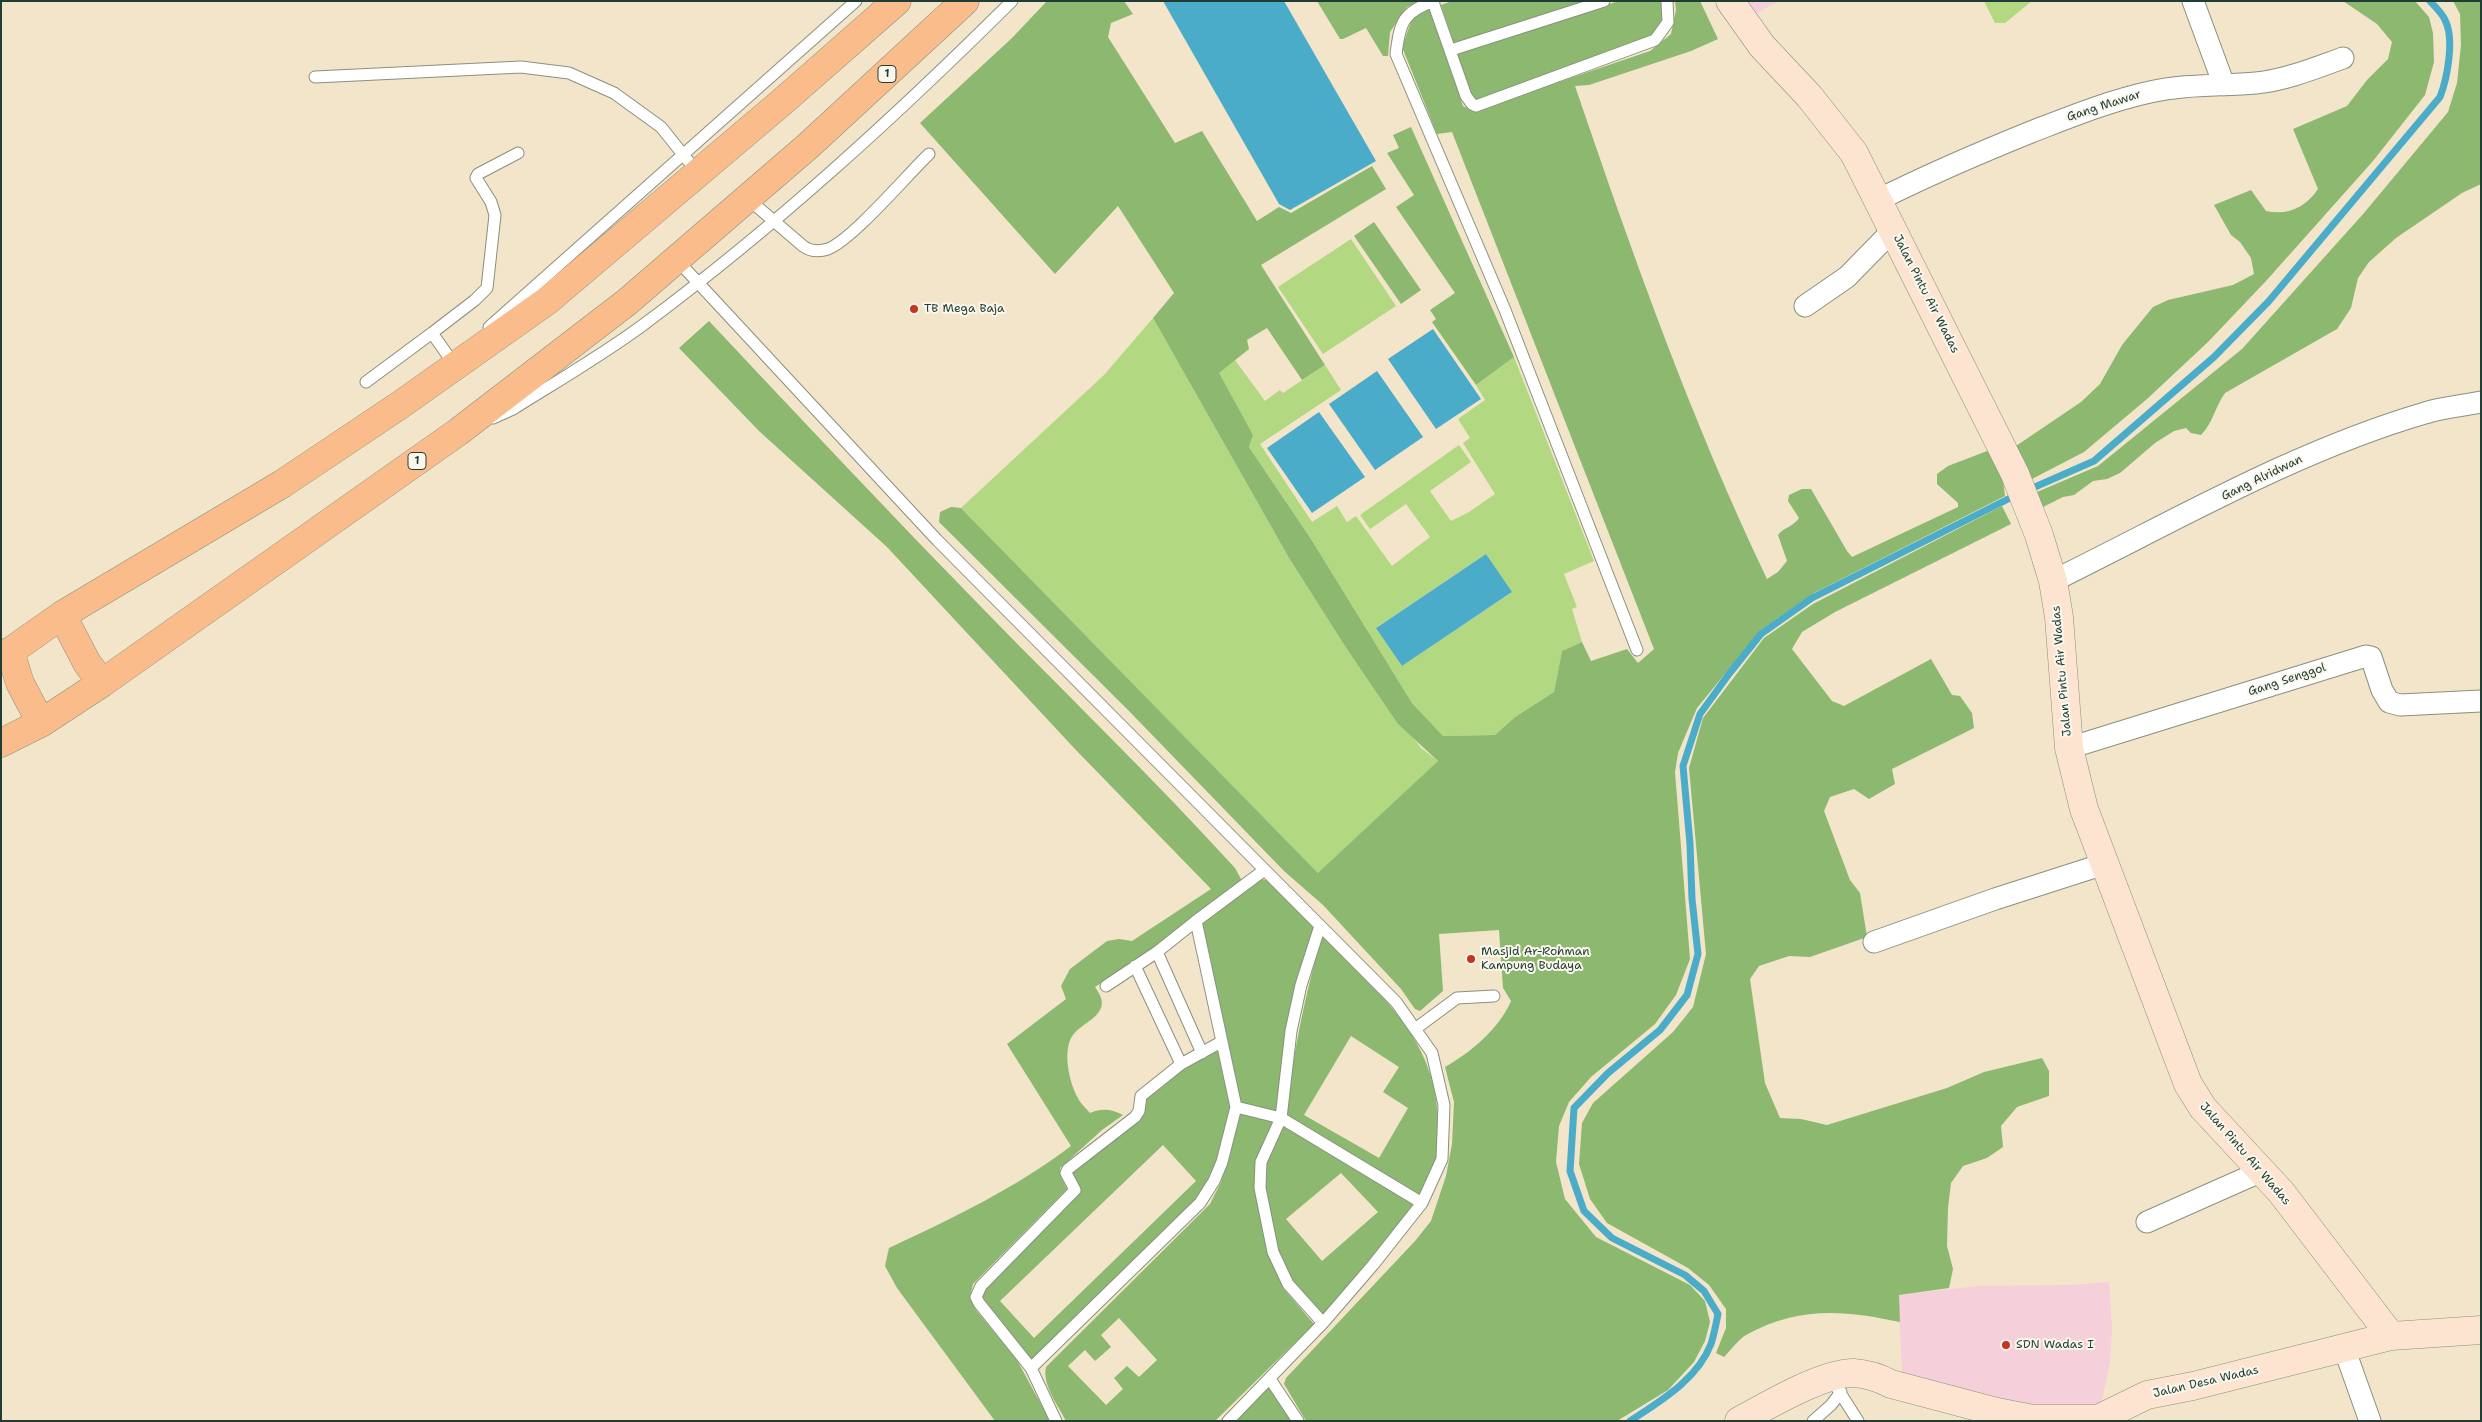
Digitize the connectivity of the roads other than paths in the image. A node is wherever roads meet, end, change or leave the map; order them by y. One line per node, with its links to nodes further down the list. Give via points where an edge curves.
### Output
1 (856, 1): 16 (lane)
2 (897, 1): 16 (main road, via 782,102)
3 (965, 1): 17 (main road, 1)
4 (1012, 1): 19 (lane, via 906,106)
5 (1433, 1): 10 (lane); 32 (lane, via 1407,14 1399,31 1396,54 1505,310)
6 (1604, 1): 10 (lane)
7 (1667, 1): 10 (lane, via 1668,22 1655,40 1476,106 1466,96)
8 (1730, 1): 18 (main road, Jalan Pintu Air Wadas, via 1762,46 1840,134 1854,153)
9 (2193, 1): 13 (street)
10 (1451, 50)
11 (2344, 58): 13 (street, Gang Mawar, via 2258,83)
12 (316, 77): 16 (lane, via 521,67 569,73 614,93 661,127)
13 (2224, 85): 18 (street, Gang Mawar, via 2195,85 2151,92 2068,117 1948,165)
14 (518, 153): 24 (lane, via 476,178 495,215 487,288)
15 (929, 154): 19 (lane, via 850,233 828,249 811,251)
16 (690, 164): 25 (lane); 28 (main road, via 547,301)
17 (747, 198): 19 (lane); 21 (main road, 1)
18 (1878, 200): 20 (main road, Jalan Pintu Air Wadas)
19 (774, 222): 22 (lane)
20 (1893, 230): 23 (street, via 1847,276); 30 (main road, Jalan Pintu Air Wadas, via 2016,478)
21 (677, 260): 22 (lane); 29 (main road, 1, via 628,302)
22 (697, 283): 29 (lane, via 641,326 513,410); 40 (lane, via 937,540)
23 (1805, 306)
24 (432, 333): 25 (lane); 26 (lane)
25 (452, 360): 28 (lane)
26 (366, 382)
27 (2481, 402): 30 (street, Gang Alridwan, via 2428,412 2329,446)
28 (400, 405): 31 (main road, via 282,484)
29 (458, 432): 34 (main road, 1)
30 (2053, 581): 38 (main road, Jalan Pintu Air Wadas)
31 (62, 615): 33 (main road); 34 (main road, via 87,663)
32 (1637, 650)
33 (6, 654): 36 (main road)
34 (102, 683): 36 (main road, 1)
35 (2481, 701): 38 (street, Gang Senggol, via 2400,705 2389,702 2371,657 2366,656)
36 (40, 722): 37 (main road, 1)
37 (1, 743)
38 (2069, 748): 39 (main road, Jalan Pintu Air Wadas, via 2084,809)
39 (2104, 864): 43 (street); 54 (main road, Jalan Pintu Air Wadas, via 2188,1084 2203,1108)
40 (1263, 870): 41 (lane); 42 (lane)
41 (1196, 921): 44 (lane); 49 (lane)
42 (1320, 926): 48 (lane, via 1396,1002); 53 (lane, via 1301,985 1291,1031)
43 (1874, 942)
44 (1157, 952): 45 (lane); 50 (lane)
45 (1135, 966): 46 (lane); 51 (lane)
46 (1106, 986)
47 (1494, 996): 48 (lane, via 1457,998)
48 (1415, 1028): 55 (lane, via 1432,1053 1444,1106 1442,1160)
49 (1221, 1042): 50 (lane); 52 (lane)
50 (1202, 1053): 51 (lane)
51 (1181, 1064): 61 (lane, via 1141,1096 1135,1116 1068,1169 1066,1173 1075,1190 987,1278 977,1293 979,1303)
52 (1236, 1107): 53 (lane); 61 (lane, via 1222,1162 1200,1203)
53 (1281, 1118): 55 (lane); 57 (lane, via 1261,1162 1260,1188 1273,1252 1288,1284)
54 (2262, 1171): 56 (street); 59 (main road, Jalan Pintu Air Wadas)
55 (1422, 1203): 57 (lane)
56 (2147, 1222)
57 (1322, 1323): 62 (lane)
58 (2481, 1330): 59 (main road, Jalan Desa Wadas)
59 (2391, 1336): 60 (main road, Jalan Desa Wadas)
60 (2344, 1348): 64 (main road, Jalan Desa Wadas, via 2147,1395); 71 (street)
61 (1031, 1368): 65 (lane)
62 (1270, 1379): 66 (lane); 67 (lane)
63 (1835, 1384): 64 (main road, Jalan Desa Wadas, via 1853,1373 1997,1412 2034,1419); 68 (main road, Jalan Desa Wadas); 69 (lane, via 1831,1406); 70 (lane)
64 (2099, 1420)
65 (1056, 1421)
66 (1228, 1421)
67 (1298, 1421)
68 (1739, 1421)
69 (1813, 1421)
70 (1858, 1421)
71 (2370, 1421)

